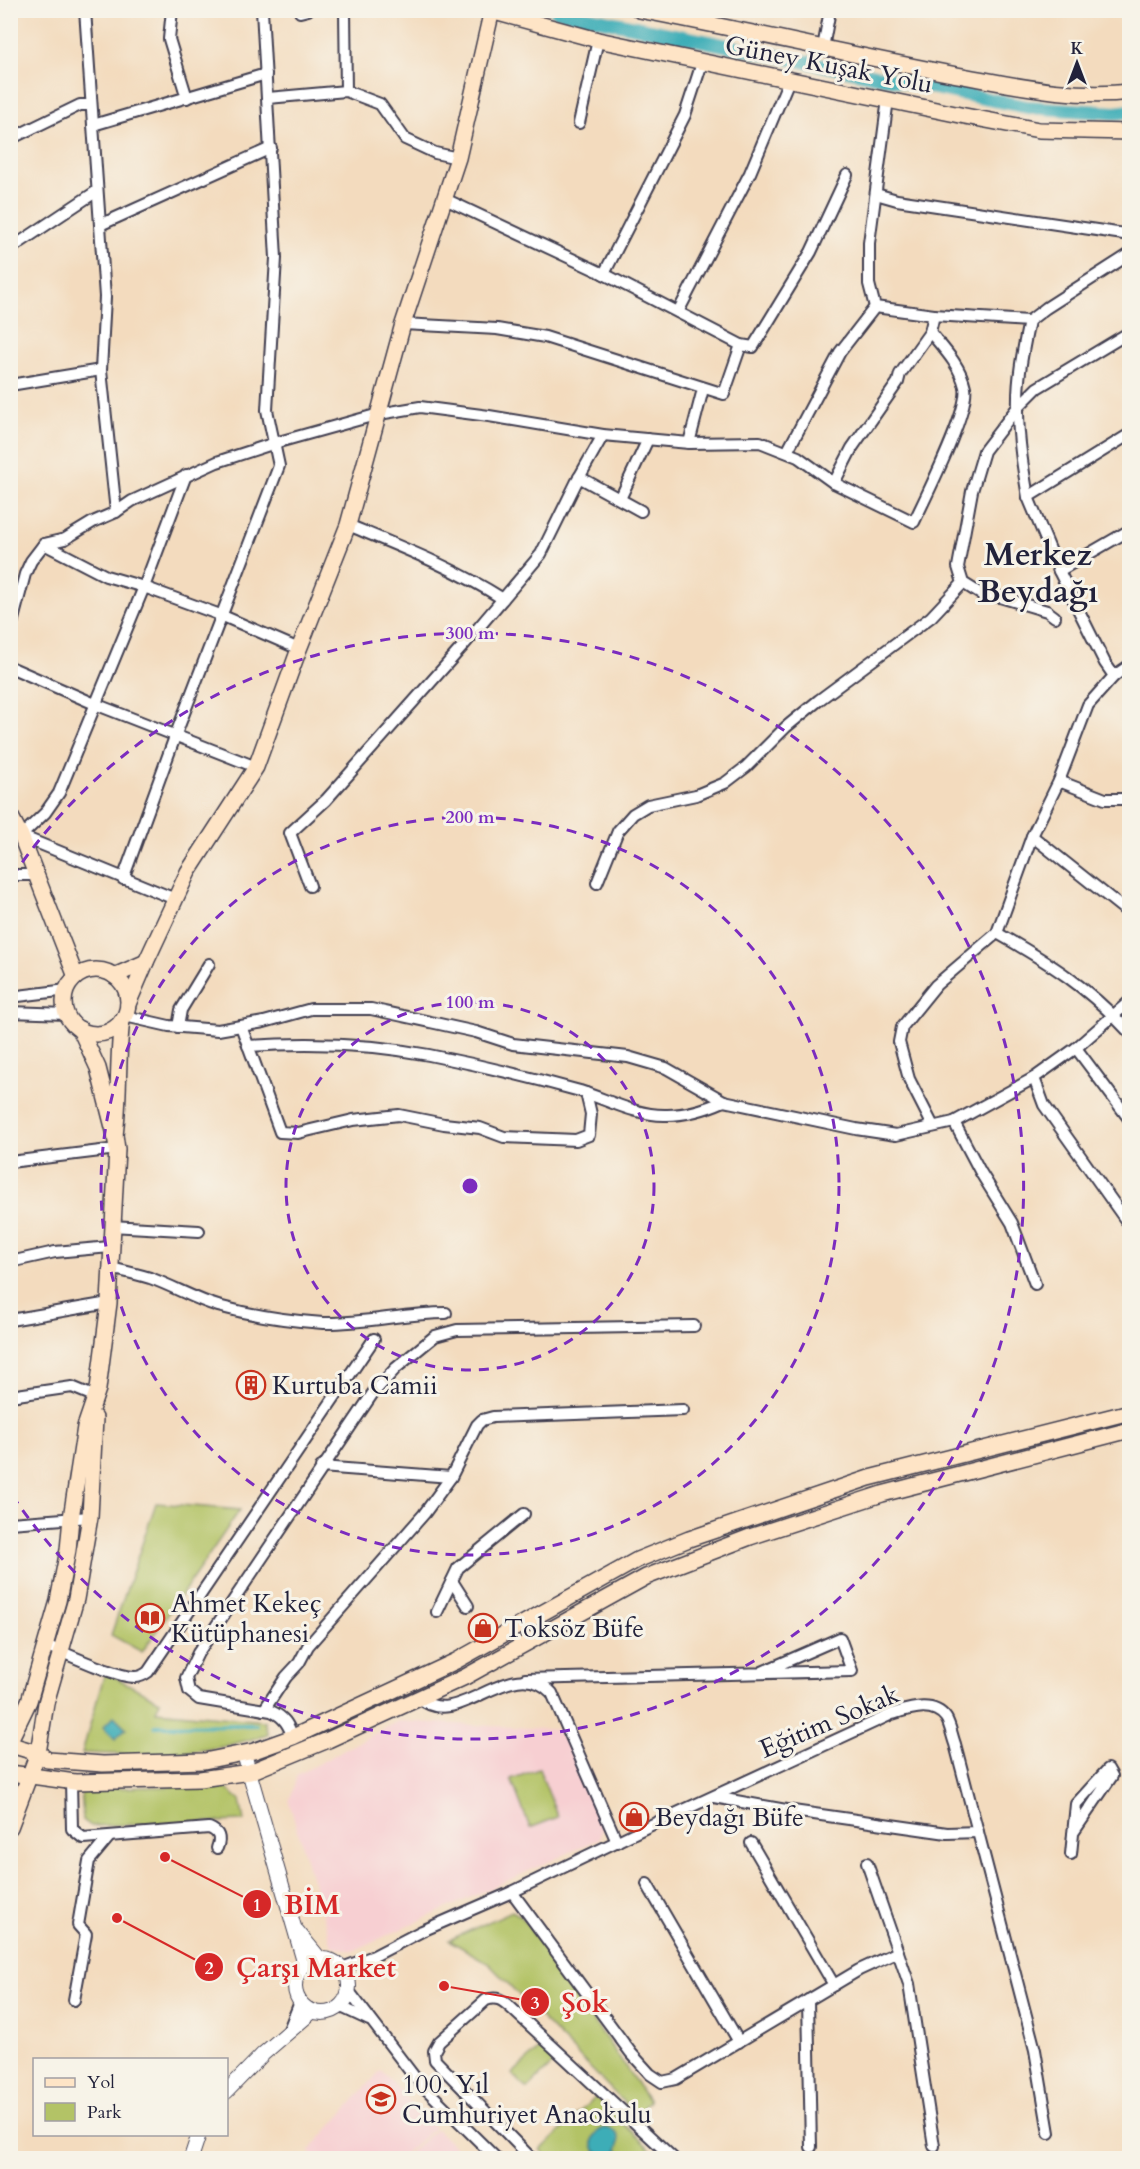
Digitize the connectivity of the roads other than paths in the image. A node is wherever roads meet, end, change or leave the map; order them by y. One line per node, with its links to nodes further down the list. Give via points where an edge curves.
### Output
1 (86, 10): 20 (street)
2 (172, 10): 17 (street, via 169,39)
3 (262, 10): 13 (street)
4 (345, 10): 15 (street)
5 (533, 10): 9 (main road)
6 (639, 10): 11 (main road, Güney Kuşak Yolu)
7 (830, 10): 11 (street)
8 (490, 11): 9 (main road, Güney Kuşak Yolu); 26 (main road)
9 (540, 26): 10 (main road, Güney Kuşak Yolu)
10 (598, 40): 12 (main road, Güney Kuşak Yolu); 21 (street)
11 (823, 48): 16 (main road, Güney Kuşak Yolu, via 1042,90 1111,95)
12 (702, 63): 14 (main road, Güney Kuşak Yolu); 35 (street, via 685,116)
13 (266, 74): 17 (street); 18 (street)
14 (789, 80): 19 (main road, Güney Kuşak Yolu); 37 (street, via 750,172)
15 (346, 90): 18 (street); 26 (street, via 380,104 405,139 435,153)
16 (1130, 92)
17 (187, 98): 22 (street)
18 (268, 98): 25 (street)
19 (888, 99): 23 (main road, Güney Kuşak Yolu, via 1039,130); 29 (street)
20 (91, 105): 22 (street); 24 (street, via 80,105)
21 (579, 123)
22 (93, 125): 28 (street)
23 (1129, 132)
24 (10, 139)
25 (271, 148): 31 (street); 52 (street, via 276,258 267,410)
26 (458, 158): 30 (main road)
27 (847, 176): 43 (street, via 811,252 753,347)
28 (98, 191): 31 (street); 33 (street)
29 (876, 194): 32 (street); 36 (street, via 869,253 869,284)
30 (445, 199): 35 (street); 40 (main road)
31 (100, 225): 44 (street, via 105,297)
32 (1130, 235)
33 (10, 249)
34 (1130, 254): 39 (street)
35 (604, 274): 37 (street)
36 (875, 307): 38 (street); 54 (street, via 840,352)
37 (678, 312): 43 (street)
38 (934, 315): 39 (street); 41 (street)
39 (1029, 321): 47 (street)
40 (403, 324): 46 (street, via 497,329 545,337); 48 (main road)
41 (930, 332): 57 (street, via 852,448); 57 (street, via 953,359 965,388 962,414 914,522)
42 (1130, 332): 47 (street, via 1037,388)
43 (741, 345): 46 (street, via 724,394)
44 (101, 370): 45 (street); 61 (street)
45 (10, 385)
46 (704, 389): 53 (street)
47 (1017, 408): 58 (street); 66 (street, via 981,461 958,567)
48 (379, 414): 50 (street, via 420,407); 52 (street); 62 (main road)
49 (1130, 434): 58 (street)
50 (603, 435): 51 (street); 56 (street)
51 (648, 439): 53 (street); 59 (street)
52 (275, 443): 55 (street); 69 (street, via 279,466)
53 (690, 443): 54 (street, via 760,442)
54 (787, 452): 57 (street)
55 (186, 475): 61 (street); 67 (street)
56 (579, 477): 59 (street); 68 (street, via 541,554)
57 (834, 483)
58 (1028, 497): 65 (street)
59 (620, 499): 60 (street)
60 (641, 511)
61 (116, 512): 64 (street, via 64,539)
62 (348, 525): 68 (street, via 427,557); 72 (main road)
63 (1130, 530): 65 (street)
64 (44, 544): 67 (street, via 105,576); 71 (street, via 25,574)
65 (1059, 571): 75 (street)
66 (963, 583): 70 (street, via 979,593); 87 (street, via 931,617 819,700 725,783 696,795 648,805 633,814 618,831)
67 (144, 587): 69 (street); 76 (street)
68 (503, 599): 88 (street, via 326,800 290,833)
69 (223, 616): 72 (street); 77 (street)
70 (1055, 617)
71 (10, 631)
72 (299, 649): 78 (main road)
73 (1130, 665): 75 (street)
74 (10, 667): 76 (street)
75 (1114, 676): 79 (street, via 1088,705)
76 (94, 704): 77 (street); 82 (street, via 59,793)
77 (176, 734): 78 (street); 86 (street)
78 (256, 767): 89 (main road)
79 (1059, 781): 80 (street, via 1105,799); 83 (street)
80 (1130, 797)
81 (10, 815): 82 (main road)
82 (21, 836): 85 (main road); 86 (street)
83 (1032, 836): 90 (street); 91 (street)
84 (10, 875): 85 (street)
85 (36, 875): 95 (main road)
86 (123, 879): 89 (street)
87 (597, 883)
88 (310, 886)
89 (175, 898): 92 (main road)
90 (1130, 914)
91 (997, 933): 101 (street, via 1069,977); 113 (street, via 936,985 902,1027 899,1042 909,1079)
92 (146, 962): 94 (main road); 99 (main road)
93 (209, 964): 103 (street, via 181,1010)
94 (114, 976): 95 (main road, via 95,970 85,972); 99 (main road, via 127,994)
95 (71, 984): 96 (street); 100 (main road, via 64,1004)
96 (10, 997)
97 (1130, 1001): 101 (street)
98 (10, 1012): 100 (street)
99 (125, 1013): 103 (street); 104 (main road, via 110,1030 90,1033); 114 (main road, via 118,1052)
100 (67, 1014): 104 (main road)
101 (1114, 1016): 105 (street); 107 (street)
102 (241, 1026): 103 (street, via 218,1030); 106 (street); 110 (street, via 311,1009 371,1009 513,1044 628,1057 666,1068)
103 (178, 1027)
104 (80, 1029): 114 (main road, via 98,1068)
105 (1130, 1033)
106 (248, 1046): 109 (street, via 293,1043 427,1054); 109 (street, via 280,1132 298,1133 353,1120 399,1115 480,1128 504,1137 576,1140 589,1134 591,1114)
107 (1076, 1048): 108 (street); 111 (street)
108 (1034, 1078): 112 (street); 117 (street, via 1044,1106)
109 (586, 1093): 110 (street, via 633,1110 666,1115 706,1110)
110 (724, 1101): 113 (street, via 896,1135)
111 (1130, 1120)
112 (954, 1122): 113 (street); 122 (street, via 1012,1223)
113 (933, 1126)
114 (116, 1142): 115 (street); 116 (main road)
115 (10, 1162)
116 (111, 1226): 118 (street); 119 (main road)
117 (1130, 1226)
118 (200, 1231)
119 (110, 1247): 120 (street, via 55,1252); 121 (main road)
120 (10, 1262)
121 (110, 1268): 123 (main road); 124 (street, via 150,1278 219,1306 269,1316 322,1323)
122 (1035, 1284)
123 (109, 1303): 125 (street); 129 (main road)
124 (446, 1313)
125 (10, 1320)
126 (694, 1326): 133 (street, via 447,1331 396,1368 373,1393)
127 (374, 1338): 143 (street, via 148,1672 131,1677)
128 (10, 1396): 129 (street, via 72,1387)
129 (96, 1397): 136 (main road); 137 (main road, via 85,1427)
130 (683, 1410): 134 (street, via 487,1417 477,1425)
131 (1130, 1412): 148 (main road, via 869,1478 689,1539 637,1560 456,1661)
132 (1130, 1430): 146 (main road, via 882,1494 750,1537 646,1577)
133 (321, 1467): 134 (street); 147 (street, via 198,1653 186,1678 189,1691 199,1699)
134 (451, 1478): 147 (street, via 308,1646)
135 (524, 1515): 139 (street, via 458,1568)
136 (90, 1516): 137 (street); 143 (main road, via 76,1599)
137 (70, 1518): 138 (street); 142 (main road, via 58,1601)
138 (10, 1523)
139 (452, 1581): 140 (street); 141 (street)
140 (468, 1606)
141 (437, 1612)
142 (45, 1645): 143 (street); 149 (main road)
143 (62, 1652): 150 (main road, via 46,1703)
144 (762, 1672): 144 (street, via 807,1672 852,1671 840,1638); 145 (street)
145 (525, 1679): 146 (street, via 441,1708); 161 (street, via 552,1692)
146 (420, 1698): 152 (main road)
147 (264, 1710): 148 (street, via 280,1715)
148 (293, 1737): 151 (main road)
149 (11, 1746): 150 (main road)
150 (38, 1753): 151 (main road, via 48,1760 103,1764 204,1761); 154 (main road)
151 (244, 1754): 152 (street)
152 (250, 1772): 155 (main road, via 200,1779); 168 (street)
153 (10, 1773): 154 (main road)
154 (30, 1778): 155 (main road); 157 (main road)
155 (72, 1781): 160 (street, via 72,1829 83,1838)
156 (714, 1797): 158 (street, via 936,1831); 158 (street, Eğitim Sokak, via 892,1714 917,1707 932,1708 946,1718); 161 (street, Eğitim Sokak)
157 (10, 1827)
158 (978, 1832): 183 (street, Eğitim Sokak, via 1035,2050)
159 (1073, 1833): 159 (street, via 1076,1804 1108,1769 1112,1776); 164 (street)
160 (109, 1837): 163 (street, via 209,1828 219,1836); 174 (street, via 89,1861 78,1925 86,1934)
161 (617, 1842): 167 (street, Eğitim Sokak)
162 (751, 1843): 173 (street)
163 (217, 1848)
164 (1071, 1854)
165 (867, 1863): 169 (street)
166 (647, 1884): 181 (street)
167 (513, 1892): 172 (street, Eğitim Sokak, via 422,1931 374,1956); 181 (street, via 631,2054 662,2082 676,2079)
168 (294, 1927): 170 (street); 171 (street)
169 (898, 1952): 173 (street); 185 (street, via 909,1984)
170 (320, 1959): 171 (street); 172 (street, via 336,1963)
171 (304, 1965): 176 (street, via 295,1987)
172 (346, 1978): 177 (street); 179 (street)
173 (834, 1985): 175 (street)
174 (74, 2000)
175 (808, 2001): 181 (street); 186 (street)
176 (300, 2002): 178 (street); 180 (street)
177 (339, 2006): 178 (street, via 327,2012); 179 (street)
178 (313, 2011): 180 (street)
179 (373, 2022): 188 (street, via 416,2079)
180 (288, 2033): 182 (street)
181 (739, 2042)
182 (228, 2090)
183 (1049, 2133)
184 (198, 2136): 187 (street)
185 (933, 2146)
186 (812, 2147)
187 (191, 2158)
188 (496, 2158)
189 (531, 2158): 190 (street, via 435,2060 434,2051 440,2042 492,1997 500,1998)
190 (673, 2158)

